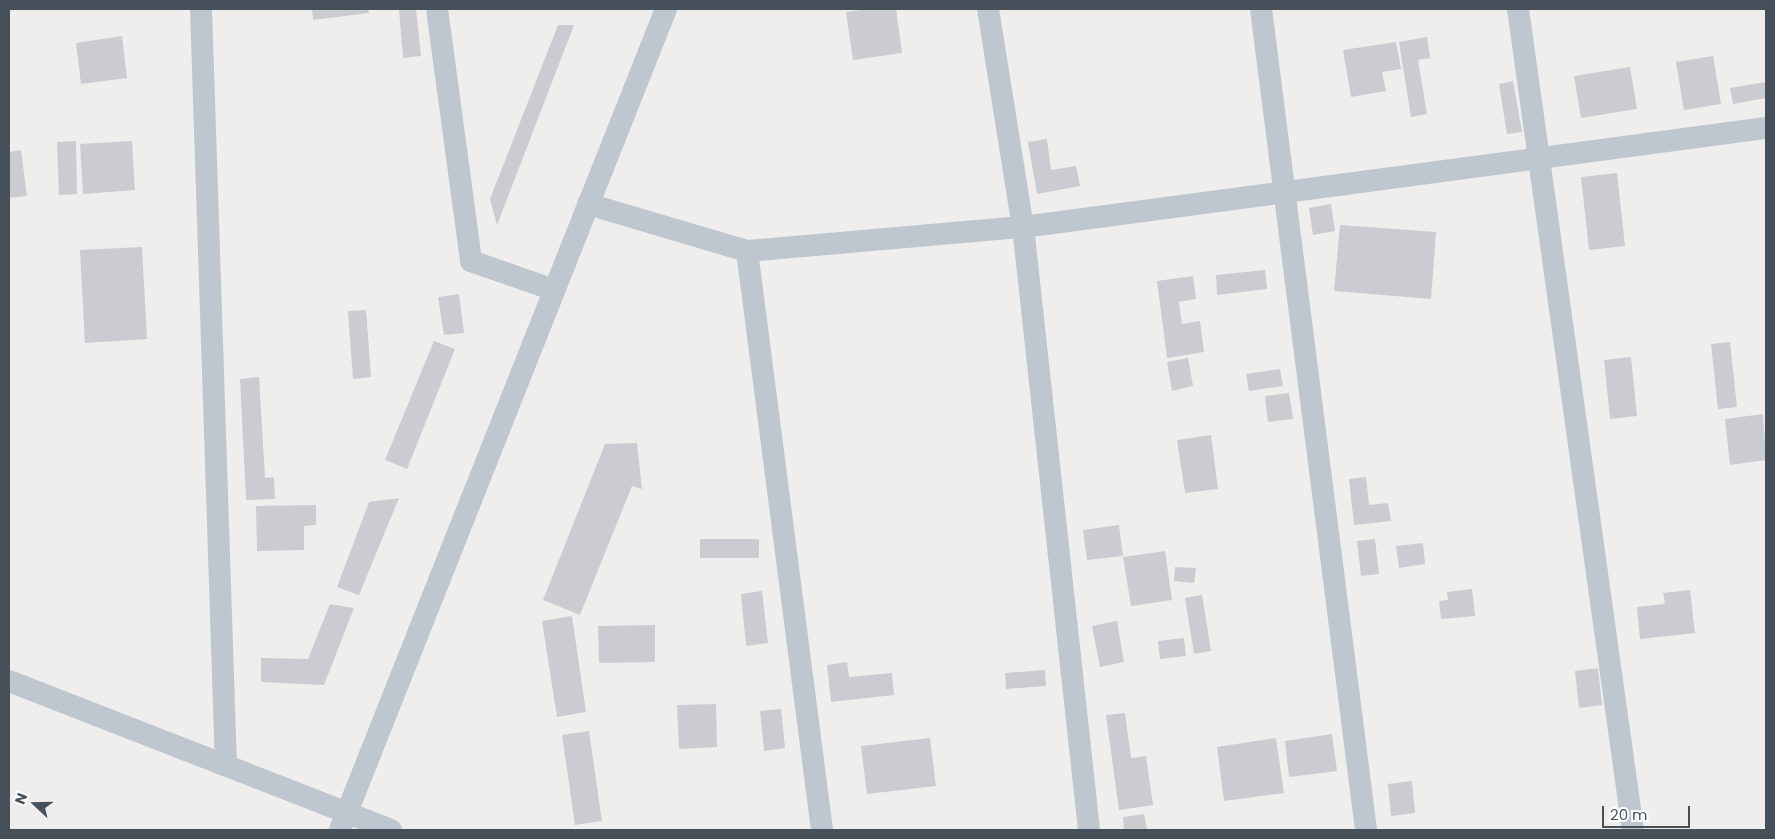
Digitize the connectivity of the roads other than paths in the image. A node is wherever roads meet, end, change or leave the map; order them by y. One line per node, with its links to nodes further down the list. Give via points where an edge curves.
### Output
1 (201, 9): 15 (street)
2 (437, 9): 13 (street, via 471,261)
3 (666, 9): 10 (street)
4 (988, 9): 11 (street)
5 (1260, 9): 9 (street)
6 (1518, 9): 8 (street)
7 (1766, 128): 8 (street)
8 (1539, 158): 9 (street); 21 (street)
9 (1286, 190): 11 (street); 20 (street)
10 (588, 204): 12 (street); 13 (street)
11 (1023, 226): 12 (street); 19 (street)
12 (748, 251): 18 (street)
13 (554, 290): 16 (street)
14 (9, 681): 15 (street)
15 (226, 766): 16 (street)
16 (344, 822): 17 (street)
17 (391, 830)
18 (822, 830)
19 (1089, 830)
20 (1366, 830)
21 (1633, 830)

